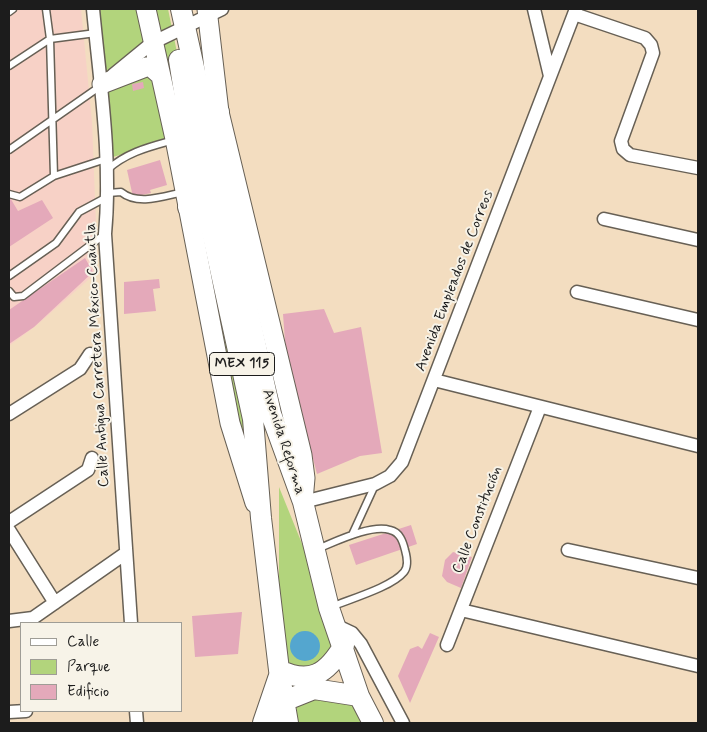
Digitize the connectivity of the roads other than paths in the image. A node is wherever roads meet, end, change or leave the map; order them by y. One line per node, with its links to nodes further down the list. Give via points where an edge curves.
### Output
1 (13, 9): 9 (lane)
2 (46, 9): 12 (lane)
3 (93, 9): 11 (street, Calle Antigua Carretera México-Cuautla)
4 (146, 9): 13 (street)
5 (168, 9): 10 (main road, Avenida Reforma / MEX 115)
6 (534, 9): 16 (street)
7 (212, 11): 10 (street); 18 (street)
8 (575, 11): 16 (street, Avenida Empleados de Correos); 24 (street, via 645,38 651,45 653,53 621,141 623,149 630,155)
9 (9, 12)
10 (180, 23): 13 (street); 21 (main road, Avenida Reforma / MEX 115); 30 (main road, Avenida Reforma / MEX 115, via 191,136)
11 (96, 33): 12 (lane); 17 (street, Calle Antigua Carretera México-Cuautla)
12 (50, 39): 14 (lane); 19 (lane)
13 (152, 43): 15 (street); 17 (street)
14 (9, 66)
15 (160, 75): 17 (street, via 146,66); 20 (street)
16 (550, 76): 38 (street, Avenida Empleados de Correos)
17 (102, 84): 19 (lane); 23 (street, Calle Antigua Carretera México-Cuautla)
18 (219, 112): 21 (main road); 44 (street, via 302,455 305,478)
19 (51, 122): 22 (lane); 25 (lane)
20 (176, 139): 23 (lane, via 134,151); 28 (street)
21 (210, 149): 44 (main road, Avenida Reforma / MEX 115, via 271,414)
22 (9, 150)
23 (106, 165): 25 (lane); 27 (street, Calle Antigua Carretera México-Cuautla)
24 (698, 168)
25 (54, 176): 26 (lane, via 20,197)
26 (9, 194)
27 (108, 195): 28 (lane, via 121,192 128,198 140,200); 31 (street, Calle Antigua Carretera México-Cuautla); 33 (lane, via 79,212 56,243)
28 (187, 200): 30 (main road); 45 (street, via 230,423)
29 (604, 219): 32 (street)
30 (212, 228): 45 (main road, Avenida Reforma / MEX 115, via 253,419)
31 (105, 234): 34 (lane, via 23,296 14,297); 51 (street, Calle Antigua Carretera México-Cuautla)
32 (698, 240)
33 (9, 276)
34 (9, 291)
35 (577, 292): 36 (street)
36 (698, 320)
37 (90, 354): 40 (street, via 80,369)
38 (434, 380): 39 (street); 43 (street, Avenida Empleados de Correos, via 402,462 390,476)
39 (540, 407): 41 (street); 54 (street, Calle Constitución)
40 (9, 414)
41 (698, 446)
42 (92, 458): 46 (street, via 88,470)
43 (376, 484): 44 (street, Avenida Empleados de Correos); 48 (lane)
44 (303, 502): 49 (main road, Avenida Reforma / MEX 115)
45 (261, 518): 62 (main road, Avenida Reforma / MEX 115)
46 (9, 522)
47 (9, 530): 53 (street)
48 (352, 535): 49 (lane); 55 (lane, via 390,530 399,534 408,559 405,571 396,580)
49 (313, 550): 55 (main road, Avenida Reforma / MEX 115)
50 (568, 550): 52 (street)
51 (126, 553): 53 (street); 58 (street, Calle Antigua Carretera México-Cuautla)
52 (698, 578)
53 (55, 603): 57 (street)
54 (461, 610): 60 (street, Calle Constitución); 61 (street)
55 (332, 616): 59 (main road, Avenida Reforma / MEX 115); 67 (street, via 360,644)
56 (9, 621): 57 (street)
57 (33, 621)
58 (131, 622)
59 (344, 645): 62 (main road, via 330,666 311,676); 63 (main road, Avenida Reforma / MEX 115)
60 (447, 645)
61 (698, 666)
62 (281, 683): 63 (main road); 64 (highway); 65 (main road, Avenida Reforma / MEX 115)
63 (359, 696): 66 (main road, Avenida Reforma / MEX 115)
64 (265, 723)
65 (288, 723)
66 (373, 723)
67 (403, 723)

